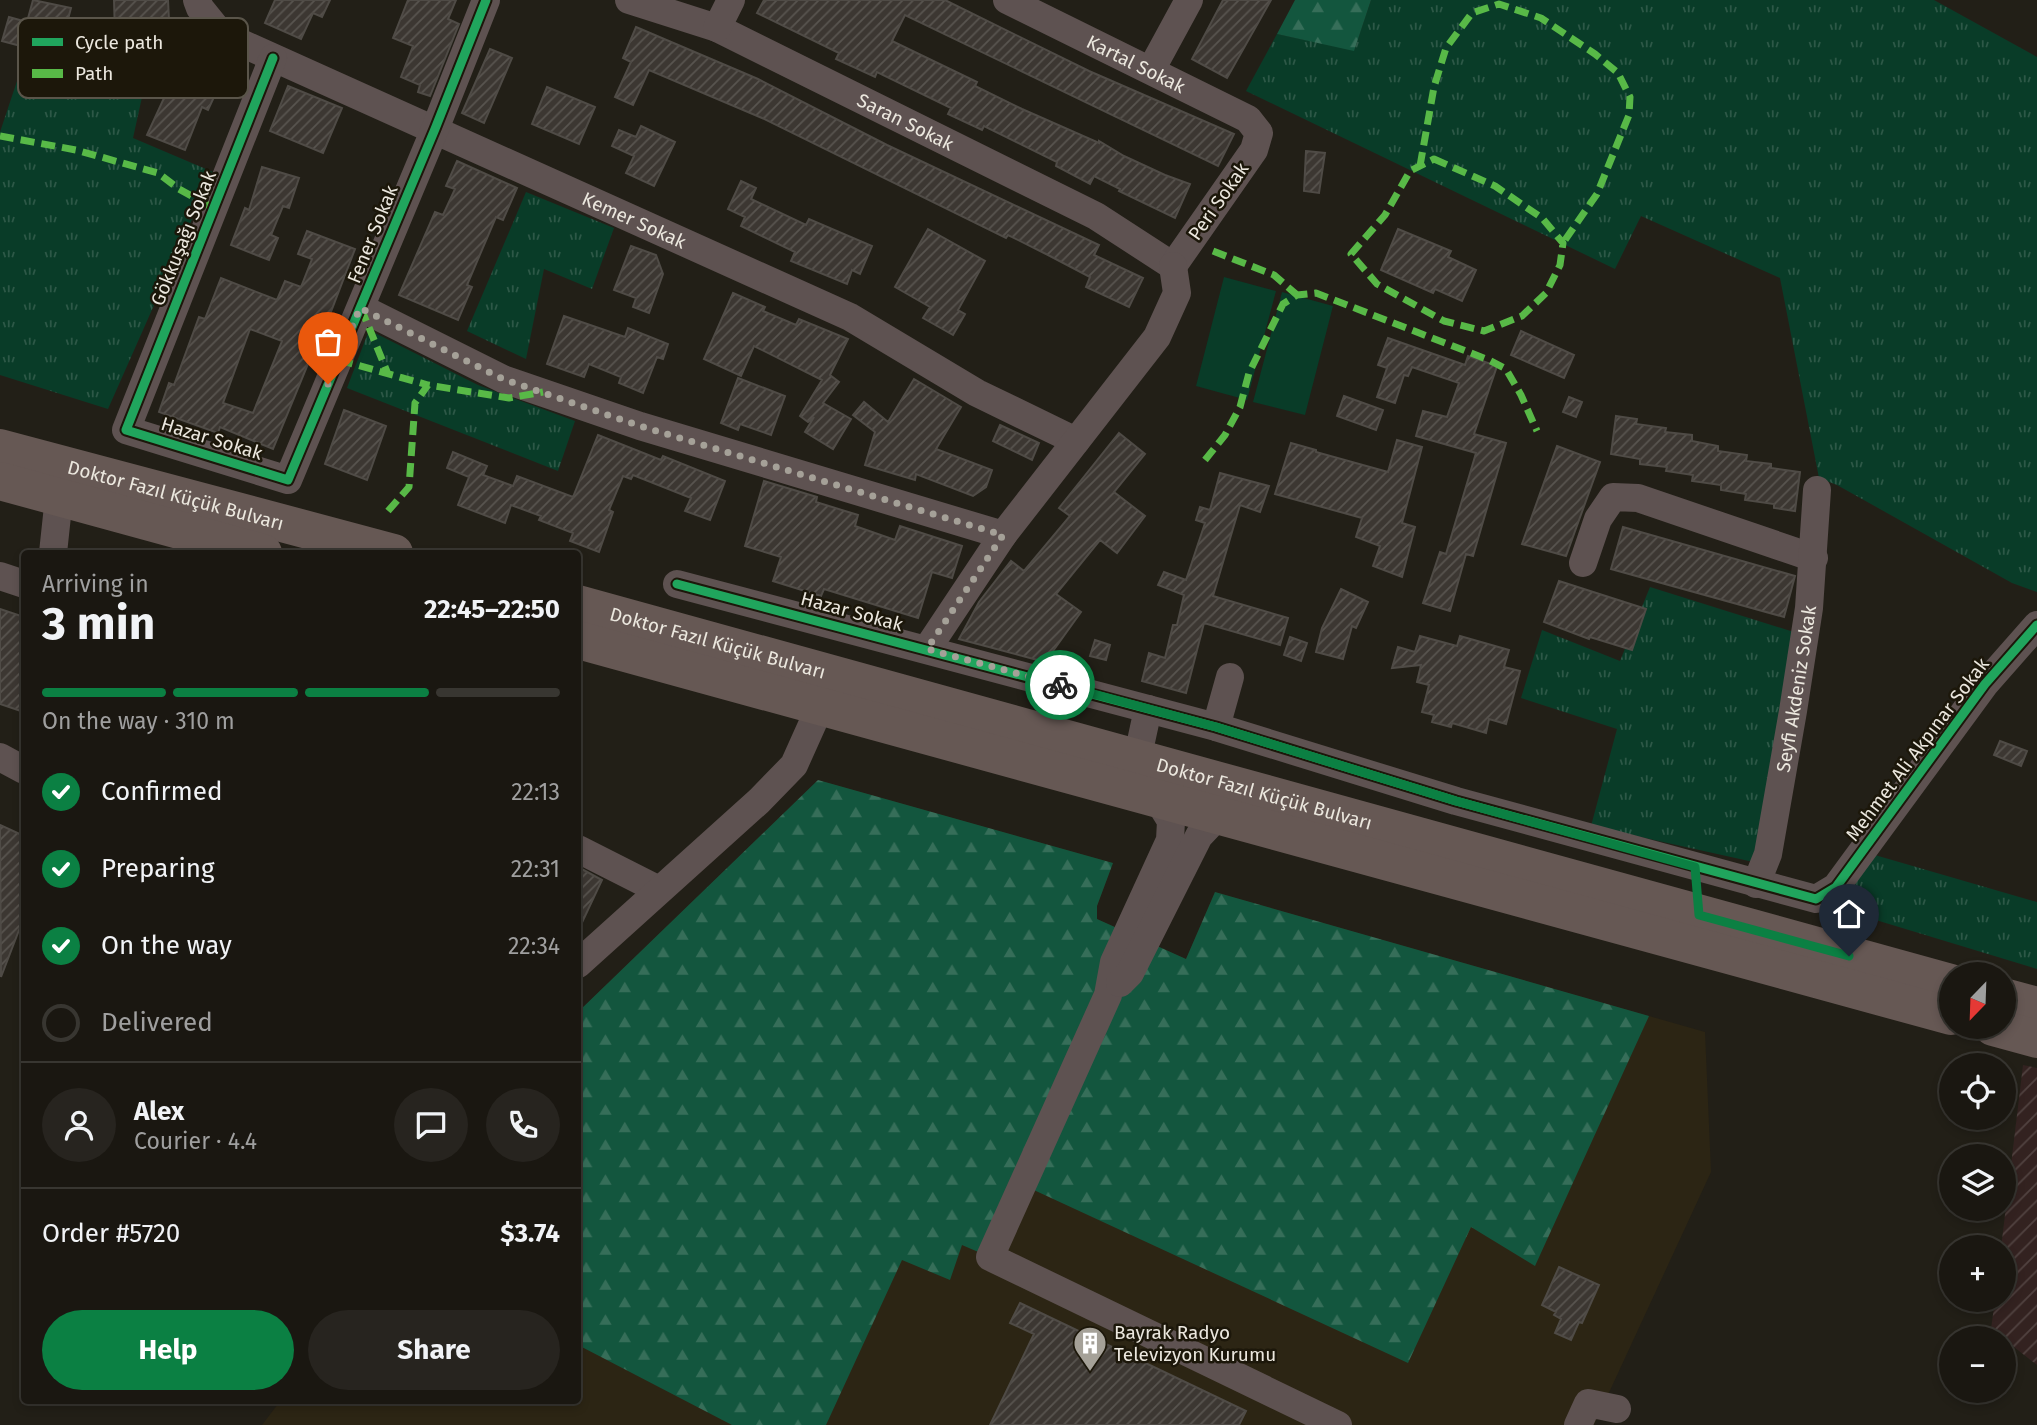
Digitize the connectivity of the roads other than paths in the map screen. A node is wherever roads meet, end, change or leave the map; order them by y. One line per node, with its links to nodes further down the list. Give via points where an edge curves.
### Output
1 (198, 0): 7 (street, Kemer Sokak)
2 (486, 0): 12 (street, Fener Sokak)
3 (629, 0): 8 (street, Saran Sokak)
4 (731, 0): 8 (street)
5 (1007, 0): 11 (street, Kartal Sokak)
6 (1189, 0): 11 (street)
7 (208, 18)
8 (717, 28): 14 (street, Saran Sokak, via 1096,216)
9 (248, 46): 10 (street, Kemer Sokak)
10 (273, 58): 12 (street, Kemer Sokak); 16 (street, Gökkuşağı Sokak)
11 (1151, 70): 13 (street, Kartal Sokak, via 1248,119)
12 (435, 130): 15 (street, Fener Sokak); 17 (street, Kemer Sokak, via 850,317 977,393)
13 (1259, 133): 14 (street, Peri Sokak, via 1254,150)
14 (1173, 266): 17 (street, via 1177,293 1157,337)
15 (360, 308): 19 (street, Fener Sokak); 23 (street, via 503,379 640,426)
16 (126, 430): 19 (street, Hazar Sokak)
17 (1076, 441): 23 (street)
18 (0, 448): 26 (highway, Doktor Fazıl Küçük Bulvarı)
19 (288, 480)
20 (0, 481): 22 (highway, Doktor Fazıl Küçük Bulvarı)
21 (1817, 491): 27 (street, Seyfi Akdeniz Sokak)
22 (59, 497): 24 (street); 25 (highway, Doktor Fazıl Küçük Bulvarı)
23 (1003, 535): 35 (street)
24 (52, 550)
25 (252, 550)
26 (383, 550)
27 (1814, 558): 28 (street, via 1638,498 1613,497 1598,519); 47 (street, Seyfi Akdeniz Sokak, via 1768,854)
28 (1583, 563)
29 (0, 576): 30 (street)
30 (21, 583)
31 (677, 584): 35 (street, Hazar Sokak)
32 (581, 605): 41 (highway, Doktor Fazıl Küçük Bulvarı)
33 (2037, 625): 49 (street, Mehmet Ali Akpınar Sokak, via 1985,684)
34 (581, 641): 37 (highway, Doktor Fazıl Küçük Bulvarı)
35 (927, 649): 38 (street, Hazar Sokak)
36 (1230, 677): 39 (street)
37 (820, 707): 43 (highway, Doktor Fazıl Küçük Bulvarı); 48 (street, via 794,765)
38 (1148, 709): 39 (street, Hazar Sokak); 41 (street)
39 (1216, 727): 46 (street, Hazar Sokak, via 1456,801)
40 (0, 757): 42 (street)
41 (1137, 760): 50 (highway, Doktor Fazıl Küçük Bulvarı)
42 (21, 768)
43 (1158, 800): 44 (highway, Doktor Fazıl Küçük Bulvarı); 53 (street, via 1171,821 1170,840 1114,962)
44 (1217, 817): 53 (street, via 1199,836 1129,973); 56 (highway, Doktor Fazıl Küçük Bulvarı)
45 (581, 851): 48 (street)
46 (1695, 867): 47 (street, Hazar Sokak); 50 (street)
47 (1756, 884): 49 (street, Hazar Sokak, via 1816,899)
48 (659, 890): 51 (street)
49 (1826, 895)
50 (1699, 915): 52 (highway, Doktor Fazıl Küçük Bulvarı)
51 (581, 961)
52 (1939, 980)
53 (1108, 995): 60 (street, via 990,1257)
54 (2016, 1001): 55 (highway)
55 (2037, 1006)
56 (1939, 1013)
57 (2016, 1033): 58 (highway)
58 (2037, 1039)
59 (1617, 1409): 61 (street, via 1588,1403)
60 (1338, 1425)
61 (1578, 1425)

